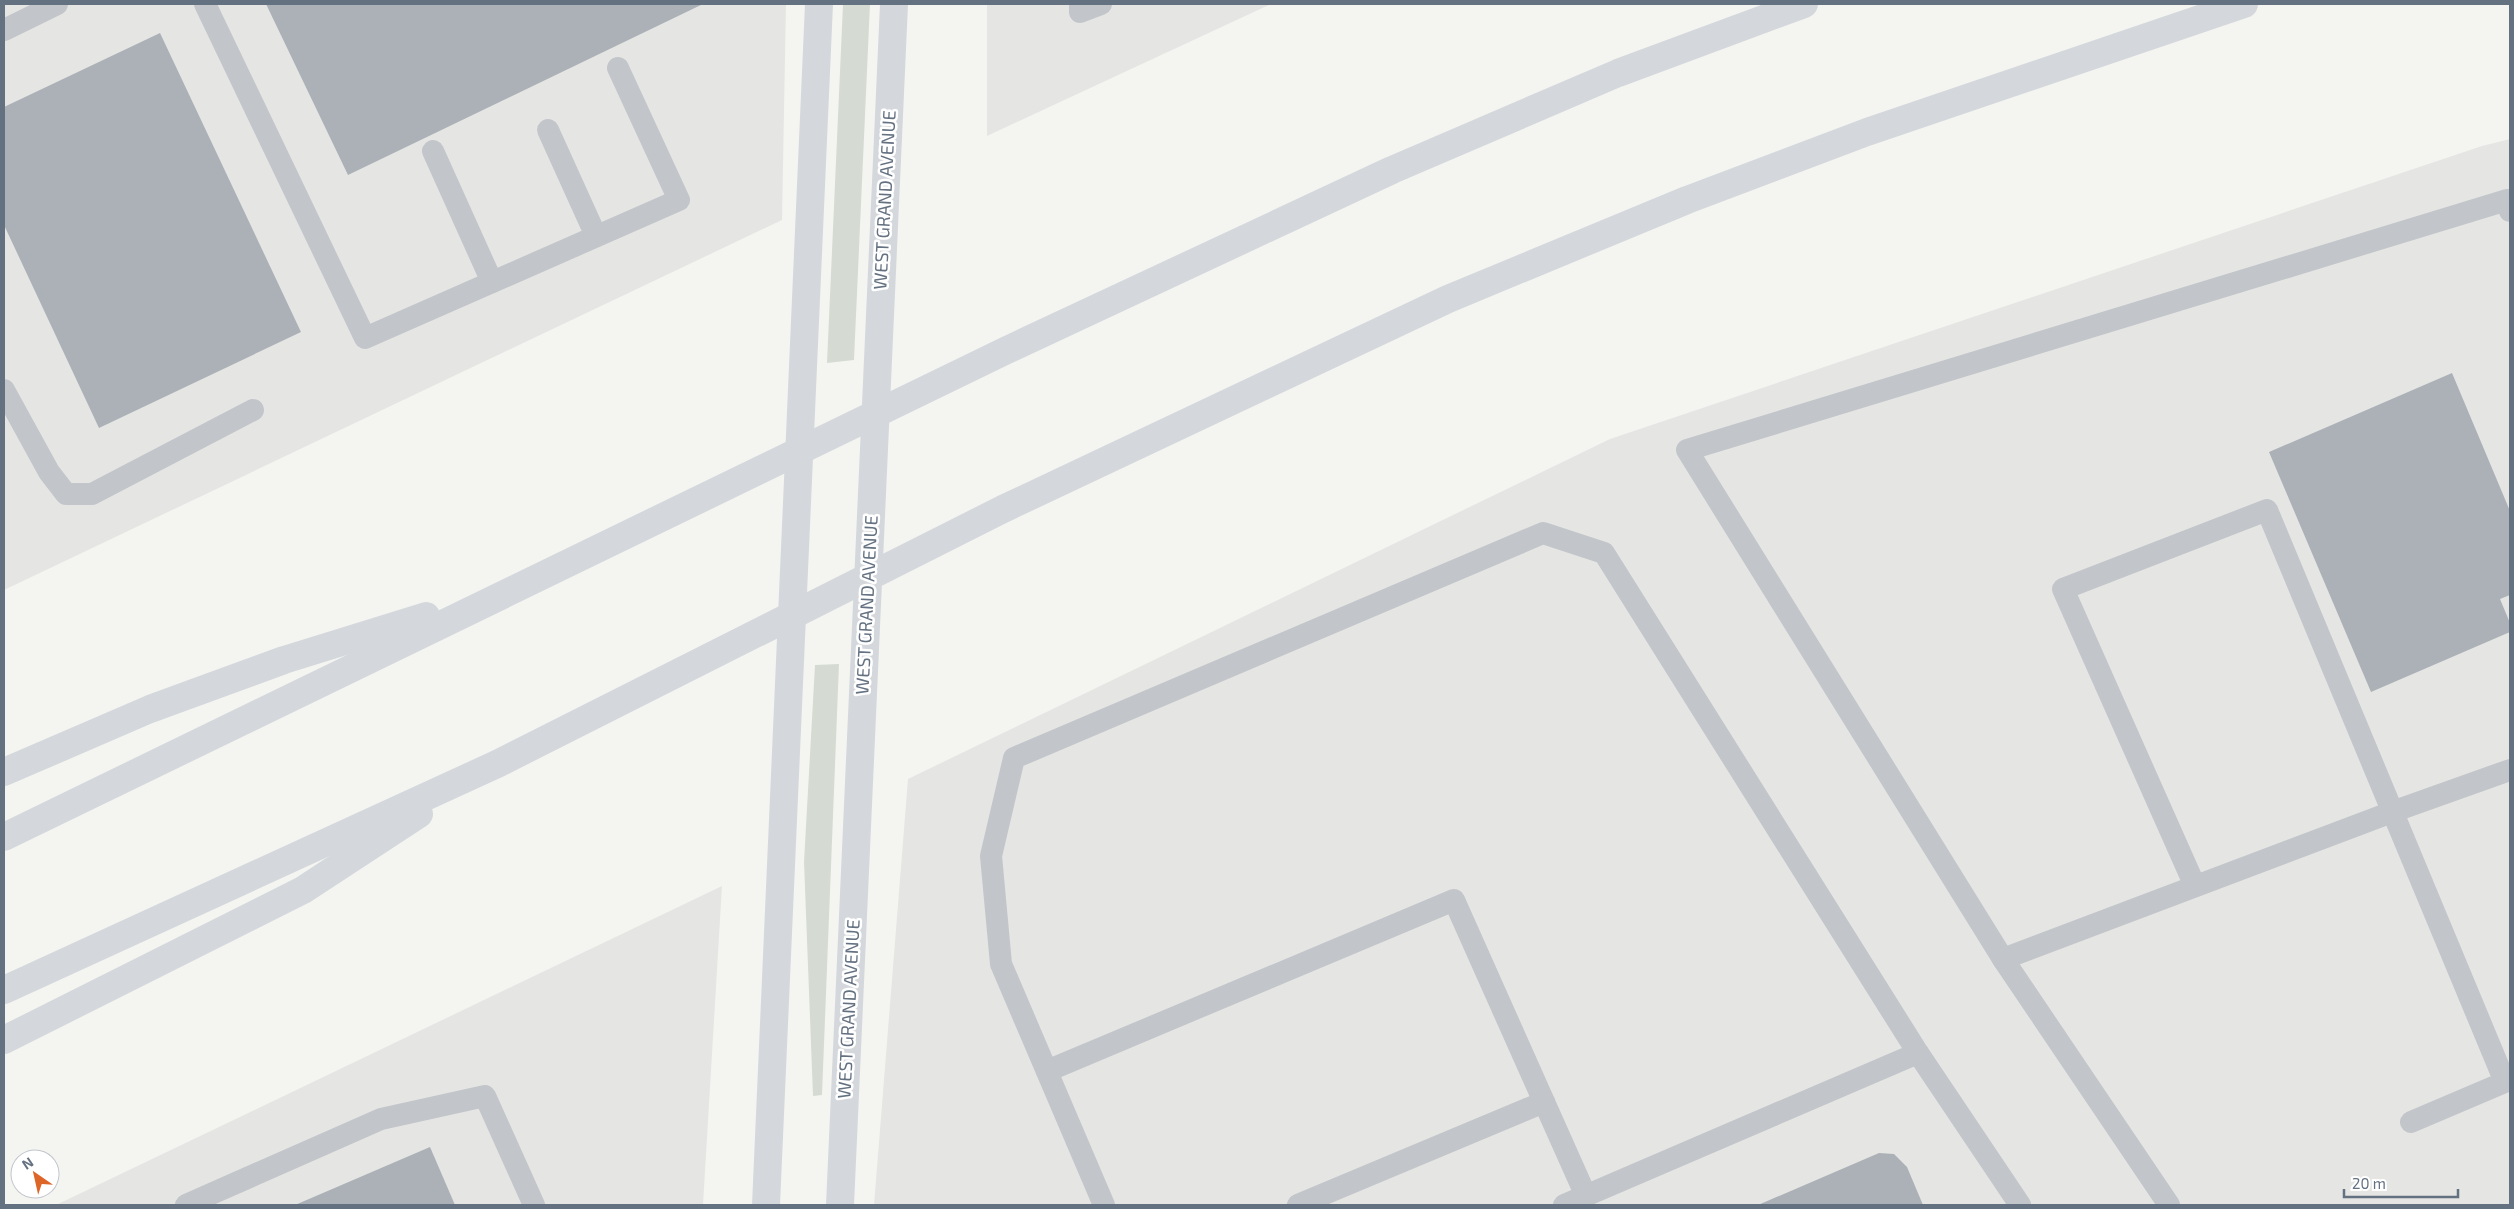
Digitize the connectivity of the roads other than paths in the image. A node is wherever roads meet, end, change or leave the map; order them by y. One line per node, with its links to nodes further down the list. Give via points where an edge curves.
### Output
1 (57, 4): 9 (lane)
2 (205, 4): 15 (lane, via 365,338)
3 (818, 4): 35 (main road)
4 (894, 4): 36 (main road, WEST GRAND AVENUE)
5 (1080, 4): 6 (lane, via 1080,12)
6 (1101, 4)
7 (1804, 4): 18 (main road, via 1618,73 1392,170 1007,350)
8 (2244, 4): 19 (main road, via 1868,132 1686,200 1448,299 1003,509)
9 (4, 30)
10 (618, 68): 14 (lane, via 679,200)
11 (548, 130): 14 (lane)
12 (433, 150): 15 (lane)
13 (2509, 204): 25 (lane, via 1687,450)
14 (596, 236): 15 (lane)
15 (492, 282)
16 (4, 390): 17 (lane, via 49,472 66,494 92,494)
17 (253, 410)
18 (513, 589): 21 (main road, via 284,660 150,709); 23 (main road)
19 (496, 764): 26 (main road); 27 (main road, via 303,890)
20 (2510, 770): 22 (lane)
21 (4, 772)
22 (2392, 812): 24 (lane); 24 (lane, via 2268,510 2063,589); 31 (lane, via 2505,1082)
23 (4, 837)
24 (2195, 886): 25 (lane)
25 (2003, 959): 41 (lane)
26 (4, 990)
27 (4, 1040)
28 (1918, 1053): 29 (lane, via 1604,553 1542,533 1014,758 991,856 1001,964); 32 (lane); 40 (lane)
29 (1047, 1071): 30 (lane, via 1454,900); 37 (lane)
30 (1544, 1102): 32 (lane); 38 (lane)
31 (2411, 1122)
32 (1586, 1196): 39 (lane)
33 (186, 1205): 34 (lane, via 381,1119 485,1096)
34 (534, 1205)
35 (766, 1205)
36 (840, 1205)
37 (1104, 1205)
38 (1298, 1205)
39 (1564, 1205)
40 (2020, 1205)
41 (2169, 1205)

